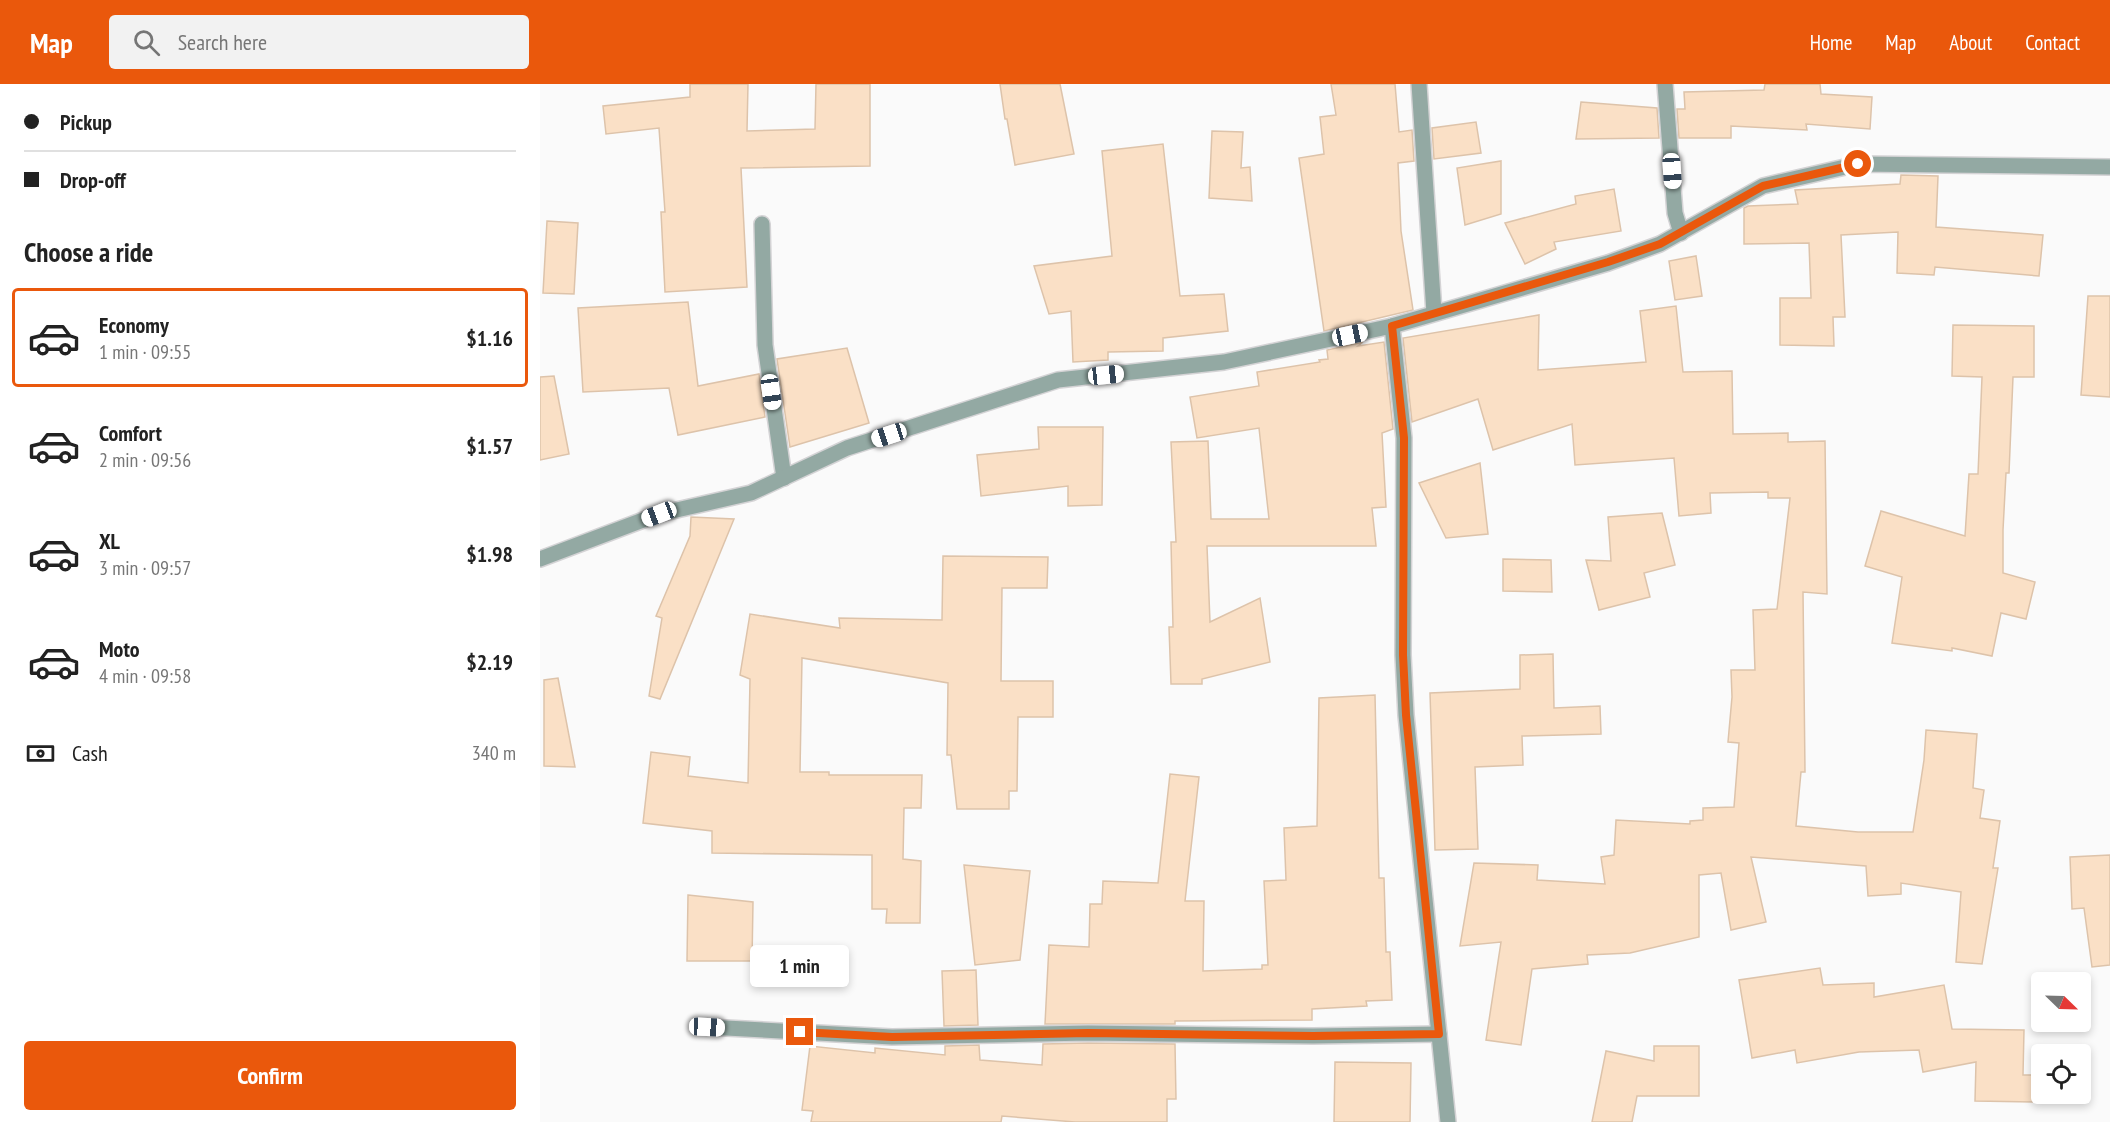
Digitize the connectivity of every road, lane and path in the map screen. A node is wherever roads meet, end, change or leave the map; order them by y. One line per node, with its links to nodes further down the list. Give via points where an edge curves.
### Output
1 (1419, 84): 6 (street)
2 (1665, 84): 5 (street, via 1675,213)
3 (2110, 167): 5 (street, via 1858,164 1763,186)
4 (762, 224): 8 (street, via 765,345)
5 (1681, 233): 6 (street, via 1608,262)
6 (1434, 313): 7 (street)
7 (1392, 326): 8 (street, via 1224,362 1058,380 847,448); 11 (street, via 1404,438 1406,715)
8 (784, 478): 9 (street, via 751,493 659,514)
9 (540, 559)
10 (707, 1027): 11 (street, via 892,1037)
11 (1439, 1034): 12 (street)
12 (1448, 1122)

